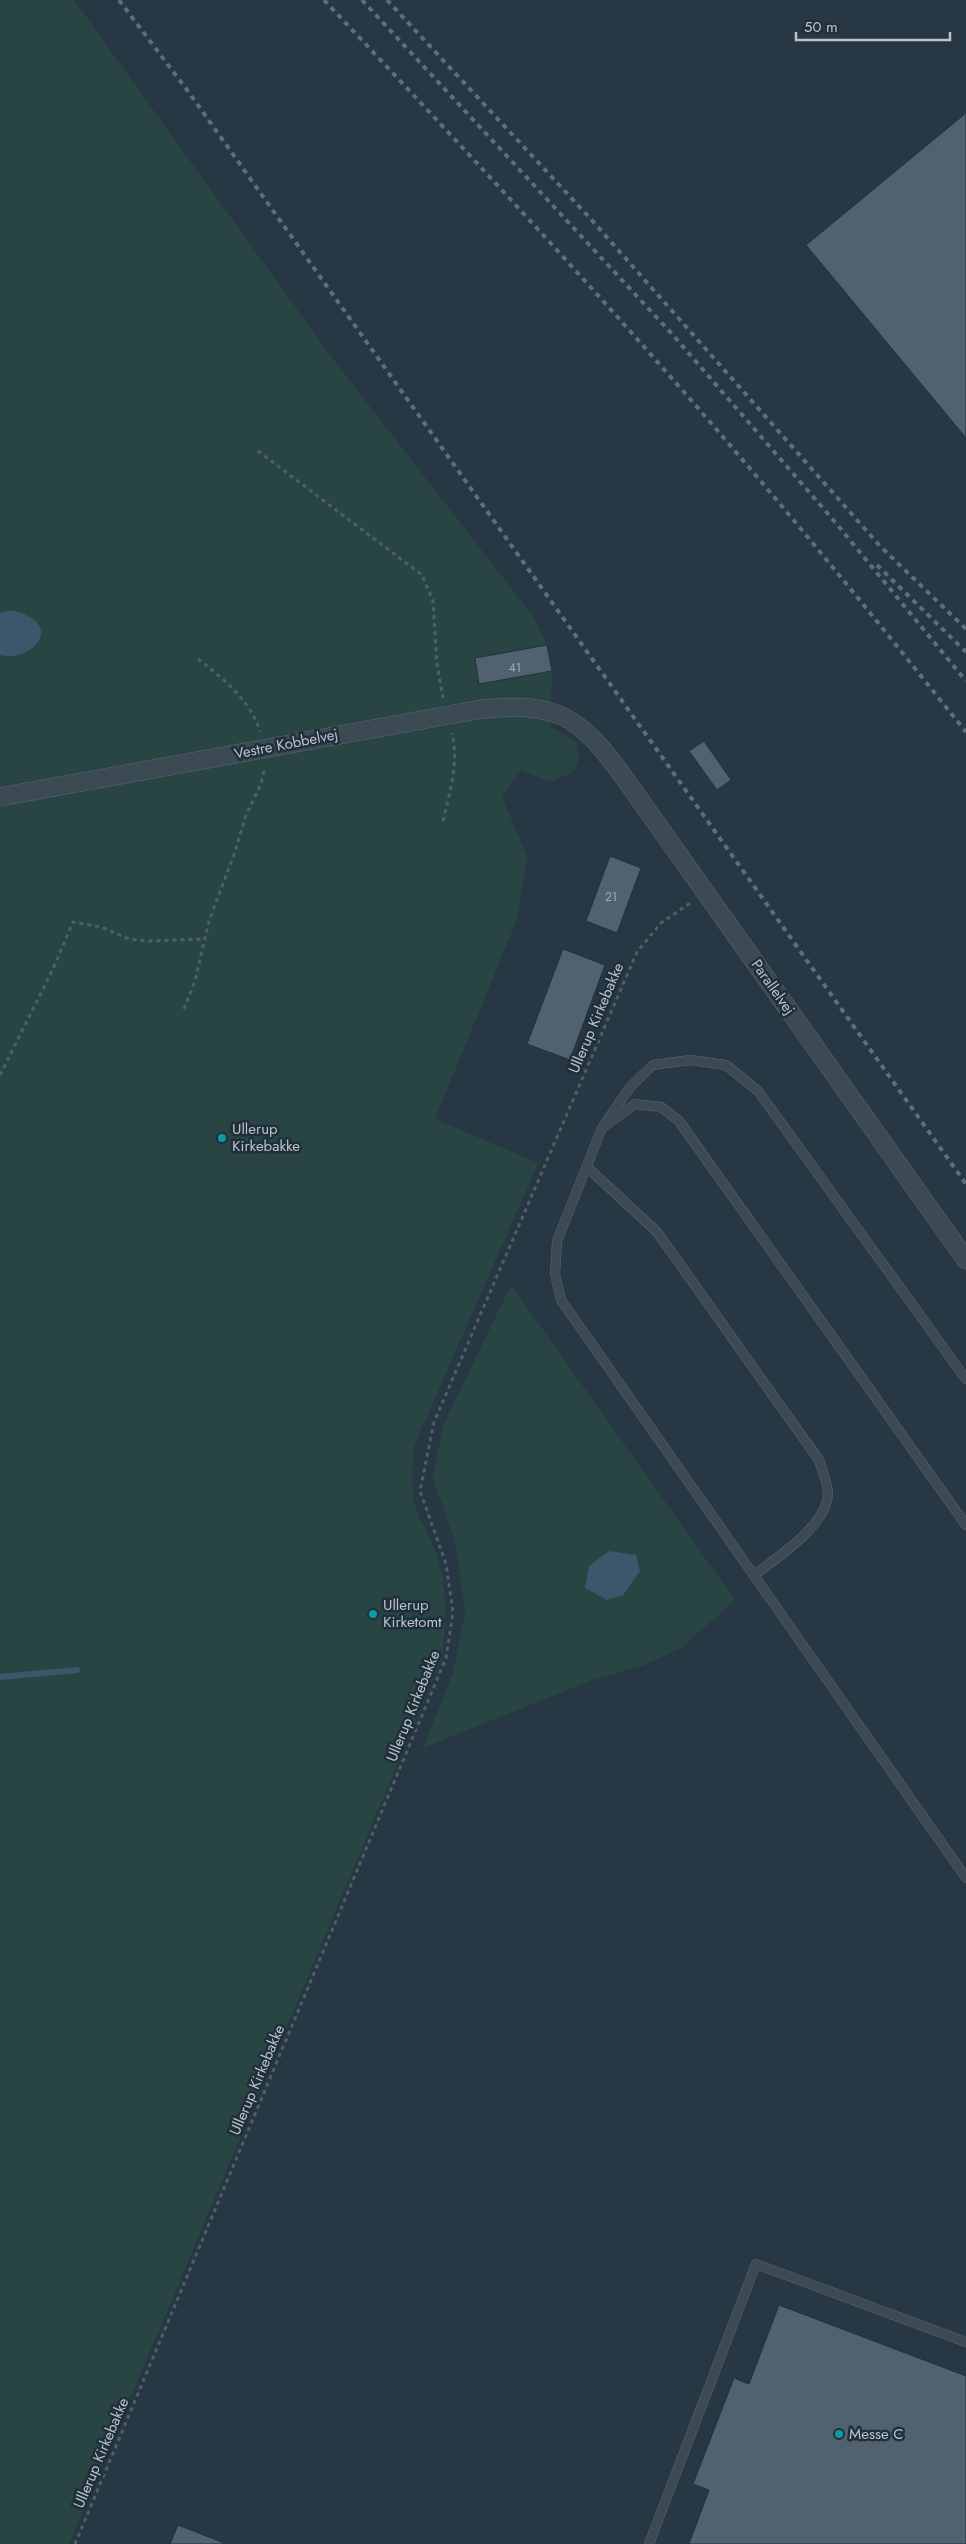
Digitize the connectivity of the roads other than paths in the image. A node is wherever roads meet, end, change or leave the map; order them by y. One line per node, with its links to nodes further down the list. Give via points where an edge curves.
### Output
1 (571, 720): 2 (street, Vestre Kobbelvej, via 555,712 525,706 448,715); 5 (street, Parallelvej, via 602,748)
2 (0, 797)
3 (602, 1128): 4 (lane); 6 (lane, via 630,1087 653,1065 690,1060 726,1065 758,1090 783,1122); 7 (lane, via 636,1104 661,1107 679,1121)
4 (587, 1166): 8 (lane, via 558,1241 555,1274 561,1300); 8 (lane, via 657,1232 819,1460 828,1494 818,1522 790,1549)
5 (966, 1260)
6 (966, 1379)
7 (966, 1525)
8 (754, 1575): 9 (lane)
9 (949, 1854): 10 (lane); 11 (lane)
10 (966, 1865)
11 (966, 1878)
12 (966, 2342): 13 (lane, via 756,2264)
13 (649, 2544)

